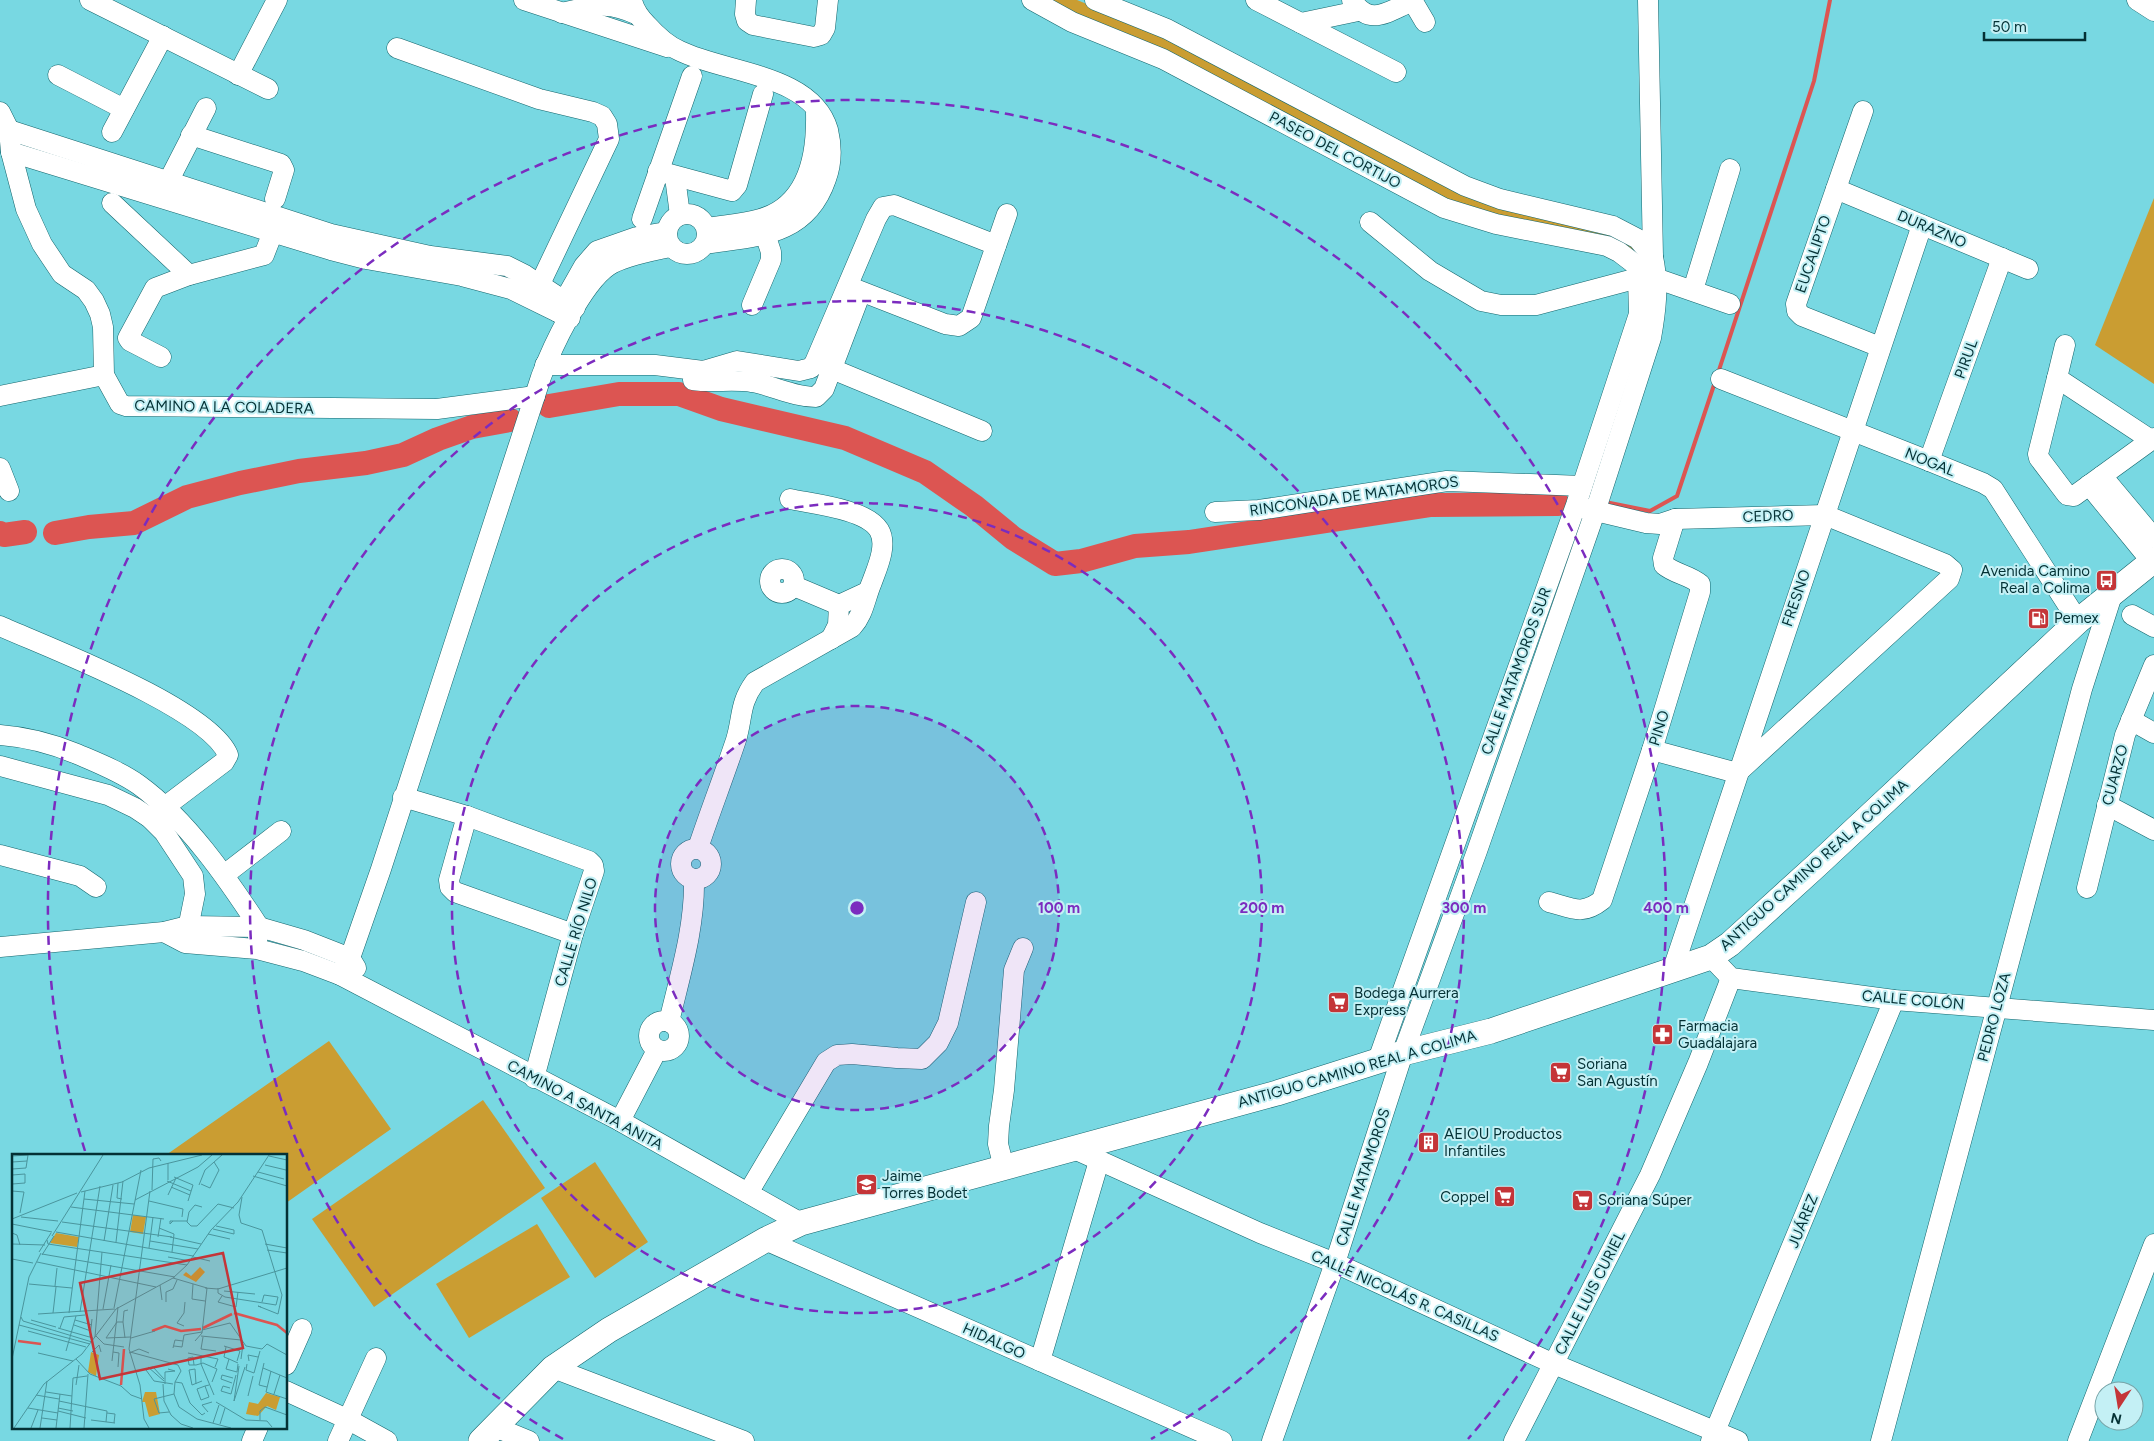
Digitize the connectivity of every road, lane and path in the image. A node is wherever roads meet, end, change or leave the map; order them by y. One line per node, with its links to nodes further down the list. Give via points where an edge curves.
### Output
1 (90, 0): 20 (street)
2 (524, 0): 16 (street)
3 (746, 0): 4 (street, via 745,14 753,25 814,36 822,35 826,28)
4 (828, 0)
5 (1032, 0): 58 (street, PASEO DEL CORTIJO, via 1072,22 1163,59 1444,208 1496,224 1607,246 1619,252)
6 (1095, 0): 53 (street, PASEO DEL CORTIJO, via 1167,29 1465,186 1500,199 1613,226 1638,239)
7 (1256, 0): 18 (street)
8 (1648, 0): 53 (street)
9 (2137, 0): 15 (street)
10 (1413, 1): 13 (street, via 1375,16 1366,16); 17 (street)
11 (271, 2): 25 (street)
12 (608, 2): 14 (street); 16 (street); 19 (street, via 612,18)
13 (1355, 5): 18 (street)
14 (635, 8): 22 (street, via 656,35)
15 (2154, 11)
16 (562, 13): 19 (street)
17 (1425, 22)
18 (1301, 23): 23 (street)
19 (624, 34): 22 (street)
20 (163, 36): 25 (street); 30 (street)
21 (397, 48): 59 (street, via 539,99 593,112 602,116 607,124 609,139)
22 (680, 51): 48 (street, via 746,71 792,90 816,106 824,118 831,158 821,194 804,216 784,228)
23 (1396, 72)
24 (58, 75): 30 (street)
25 (238, 75): 27 (street)
26 (692, 76): 38 (street)
27 (268, 89)
28 (763, 94): 38 (street, via 737,185 732,191)
29 (206, 108): 35 (street)
30 (124, 109): 34 (street)
31 (0, 112): 33 (street, CAMINO A LA COLADERA)
32 (1862, 112): 40 (street, EUCALIPTO)
33 (9, 130): 36 (street, CAMINO A LA COLADERA); 39 (street)
34 (112, 132)
35 (191, 135): 39 (street); 41 (street, via 281,164 284,170)
36 (12, 152): 39 (street); 70 (street, CAMINO A LA COLADERA, via 26,209 42,244 62,274 86,290 97,307 103,326)
37 (1730, 169): 61 (street)
38 (666, 174): 44 (street); 45 (street)
39 (158, 184): 49 (street); 55 (street)
40 (1836, 188): 47 (street, DURAZNO); 66 (street, EUCALIPTO, via 1796,304 1797,311 1802,316)
41 (275, 199)
42 (112, 203): 57 (street)
43 (1008, 214): 52 (street)
44 (680, 215): 50 (street, via 696,216 702,221); 51 (street, via 668,225)
45 (642, 219)
46 (1370, 222): 58 (street, via 1430,271 1481,301 1501,305 1536,305)
47 (1922, 225): 54 (street, DURAZNO); 66 (street, FRESNO)
48 (763, 227): 50 (street); 63 (street, via 771,260)
49 (272, 232): 55 (street, via 340,252); 57 (street, via 264,255)
50 (706, 236): 51 (street, via 700,251 684,255 676,253)
51 (668, 240): 64 (street, via 637,237 598,251 584,266)
52 (996, 245): 60 (street, via 971,318 959,326 945,324); 60 (street, via 894,205 884,207 876,219)
53 (1653, 257): 58 (street)
54 (2002, 258): 56 (street, DURAZNO); 78 (street, PIRUL)
55 (429, 263): 59 (street, via 507,266); 64 (street, via 511,289)
56 (2028, 269)
57 (189, 275): 67 (street, via 155,288 128,334 130,341)
58 (1648, 278): 61 (street); 81 (street, CALLE MATAMOROS SUR); 86 (street, CALLE MATAMOROS SUR, via 1656,313 1651,338)
59 (540, 284): 64 (street)
60 (854, 289): 68 (street)
61 (1693, 290): 62 (street)
62 (1730, 304)
63 (752, 305)
64 (565, 314): 69 (street)
65 (2065, 345): 71 (street)
66 (1880, 347): 76 (street, FRESNO)
67 (160, 357)
68 (823, 365): 69 (street, via 799,371 737,361 703,371 655,365); 69 (street, via 824,389 816,397 803,397 749,382); 75 (street)
69 (543, 371): 74 (street)
70 (104, 375): 73 (street); 74 (street, CAMINO A LA COLADERA, via 120,404 126,406 437,409)
71 (2057, 378): 77 (street); 80 (street, via 2038,450 2039,458 2067,495 2074,496)
72 (1720, 379): 76 (street, NOGAL)
73 (0, 396)
74 (535, 396): 106 (street)
75 (982, 431)
76 (1852, 431): 78 (street, NOGAL); 87 (street, FRESNO)
77 (2153, 439): 80 (street)
78 (1929, 461): 95 (street, NOGAL, via 1993,490)
79 (0, 468): 82 (street)
80 (2096, 481): 89 (street)
81 (1582, 486): 84 (street, CALLE MATAMOROS SUR); 85 (street, RINCONADA DE MATAMOROS, via 1447,481 1259,510)
82 (9, 491)
83 (790, 499): 91 (street, via 854,513 879,530 882,544 879,564)
84 (1576, 505): 86 (street, CEDRO); 112 (street, CALLE MATAMOROS SUR)
85 (1215, 512)
86 (1595, 512): 88 (street, CEDRO, via 1660,524); 113 (street, CALLE MATAMOROS SUR)
87 (1824, 514): 88 (street, CEDRO); 105 (street, FRESNO); 105 (street, CEDRO, via 1945,564 1952,570 1949,579)
88 (1675, 519): 103 (street, PINO, via 1664,565 1694,579 1700,584 1700,592)
89 (2153, 554): 92 (main road, ANTIGUO CAMINO REAL A COLIMA)
90 (794, 586): 93 (street)
91 (867, 592): 93 (street); 98 (street, via 861,618)
92 (2112, 595): 95 (main road, ANTIGUO CAMINO REAL A COLIMA); 133 (street, PEDRO LOZA, via 2082,689)
93 (838, 605): 98 (street, via 838,625)
94 (2132, 616): 97 (street)
95 (2078, 622): 126 (main road, ANTIGUO CAMINO REAL A COLIMA, via 1817,865 1730,944)
96 (0, 626): 108 (street, via 153,694 191,717 225,747 228,754 224,762)
97 (2154, 627)
98 (831, 638): 138 (street, via 755,682 742,706 737,738 698,848 708,854 711,866 705,876 694,879 692,924 669,1022 679,1033 677,1044 668,1051 657,1050)
99 (2154, 665): 100 (street, CUARZO)
100 (2131, 720): 101 (street); 107 (street, CUARZO)
101 (2154, 733)
102 (0, 735): 108 (street, via 53,744 96,762 138,784)
103 (1652, 750): 105 (street); 119 (street, PINO, via 1602,900 1580,911)
104 (0, 766): 108 (street, via 108,795 135,808)
105 (1737, 773): 128 (street, FRESNO)
106 (403, 797): 109 (street, CALLE RÍO NILO); 127 (street)
107 (2106, 805): 110 (street); 117 (street, CUARZO)
108 (157, 813): 115 (street); 121 (street, via 164,832 193,876 194,894)
109 (466, 816): 122 (street, via 449,880 450,887 455,892); 122 (street, CALLE RÍO NILO, via 593,865 594,871)
110 (2154, 830)
111 (281, 831): 115 (street)
112 (1454, 844): 113 (street); 136 (street, CALLE MATAMOROS SUR)
113 (1477, 851): 135 (street, CALLE MATAMOROS SUR)
114 (0, 855): 116 (street, via 80,876)
115 (224, 875): 120 (street)
116 (96, 888)
117 (2087, 888)
118 (976, 902): 142 (street, via 948,1023 938,1043 922,1058 852,1054 838,1055 826,1062)
119 (1549, 902)
120 (259, 927): 121 (street); 125 (street); 127 (street)
121 (187, 934): 123 (street, via 164,932); 125 (street, CAMINO A SANTA ANITA)
122 (573, 934): 137 (street, CALLE RÍO NILO)
123 (0, 947)
124 (1023, 948): 141 (street, via 1014,970 999,1126 998,1144)
125 (257, 949): 129 (street, CAMINO A SANTA ANITA)
126 (1711, 957): 128 (main road, ANTIGUO CAMINO REAL A COLIMA); 130 (street)
127 (350, 958): 129 (street); 131 (street)
128 (1672, 972): 135 (main road, ANTIGUO CAMINO REAL A COLIMA, via 1491,1031)
129 (340, 975): 131 (street, CAMINO A SANTA ANITA)
130 (1732, 978): 132 (street, CALLE COLÓN); 151 (street, CALLE LUIS CURIEL, via 1650,1175)
131 (368, 989): 137 (street, CAMINO A SANTA ANITA)
132 (1894, 1000): 133 (street, CALLE COLÓN); 157 (street, JUÁREZ)
133 (1996, 1007): 134 (street, CALLE COLÓN); 167 (street, PEDRO LOZA)
134 (2154, 1020)
135 (1403, 1053): 136 (main road, ANTIGUO CAMINO REAL A COLIMA); 146 (street, CALLE MATAMOROS)
136 (1378, 1060): 139 (main road, ANTIGUO CAMINO REAL A COLIMA, via 1278,1093)
137 (534, 1078): 138 (street, CAMINO A SANTA ANITA)
138 (620, 1121): 142 (street, CAMINO A SANTA ANITA)
139 (1074, 1149): 140 (street, CALLE NICOLÁS R. CASILLAS); 141 (main road, ANTIGUO CAMINO REAL A COLIMA)
140 (1099, 1161): 146 (street, CALLE NICOLÁS R. CASILLAS); 150 (street)
141 (1004, 1168): 143 (main road, ANTIGUO CAMINO REAL A COLIMA)
142 (748, 1193): 143 (street, CAMINO A SANTA ANITA)
143 (801, 1222): 144 (main road, ANTIGUO CAMINO REAL A COLIMA)
144 (766, 1240): 150 (street, HIDALGO); 152 (main road, ANTIGUO CAMINO REAL A COLIMA, via 632,1315)
145 (2154, 1244): 168 (street)
146 (1335, 1263): 151 (street, CALLE NICOLÁS R. CASILLAS); 164 (street, CALLE MATAMOROS)
147 (302, 1329): 149 (street)
148 (376, 1358): 154 (street)
149 (288, 1360)
150 (1040, 1361): 163 (street, HIDALGO)
151 (1554, 1364): 157 (street, CALLE NICOLÁS R. CASILLAS); 165 (street, CALLE LUIS CURIEL)
152 (553, 1368): 156 (main road, ANTIGUO CAMINO REAL A COLIMA); 162 (street)
153 (288, 1392): 154 (street)
154 (349, 1420): 159 (street); 160 (street)
155 (258, 1428): 158 (street)
156 (488, 1434): 161 (street)
157 (1713, 1436): 166 (street, CALLE NICOLÁS R. CASILLAS)
158 (252, 1441)
159 (338, 1441)
160 (387, 1441)
161 (530, 1441)
162 (744, 1441)
163 (1222, 1441)
164 (1272, 1441)
165 (1514, 1441)
166 (1738, 1441)
167 (1881, 1441)
168 (2078, 1441)

